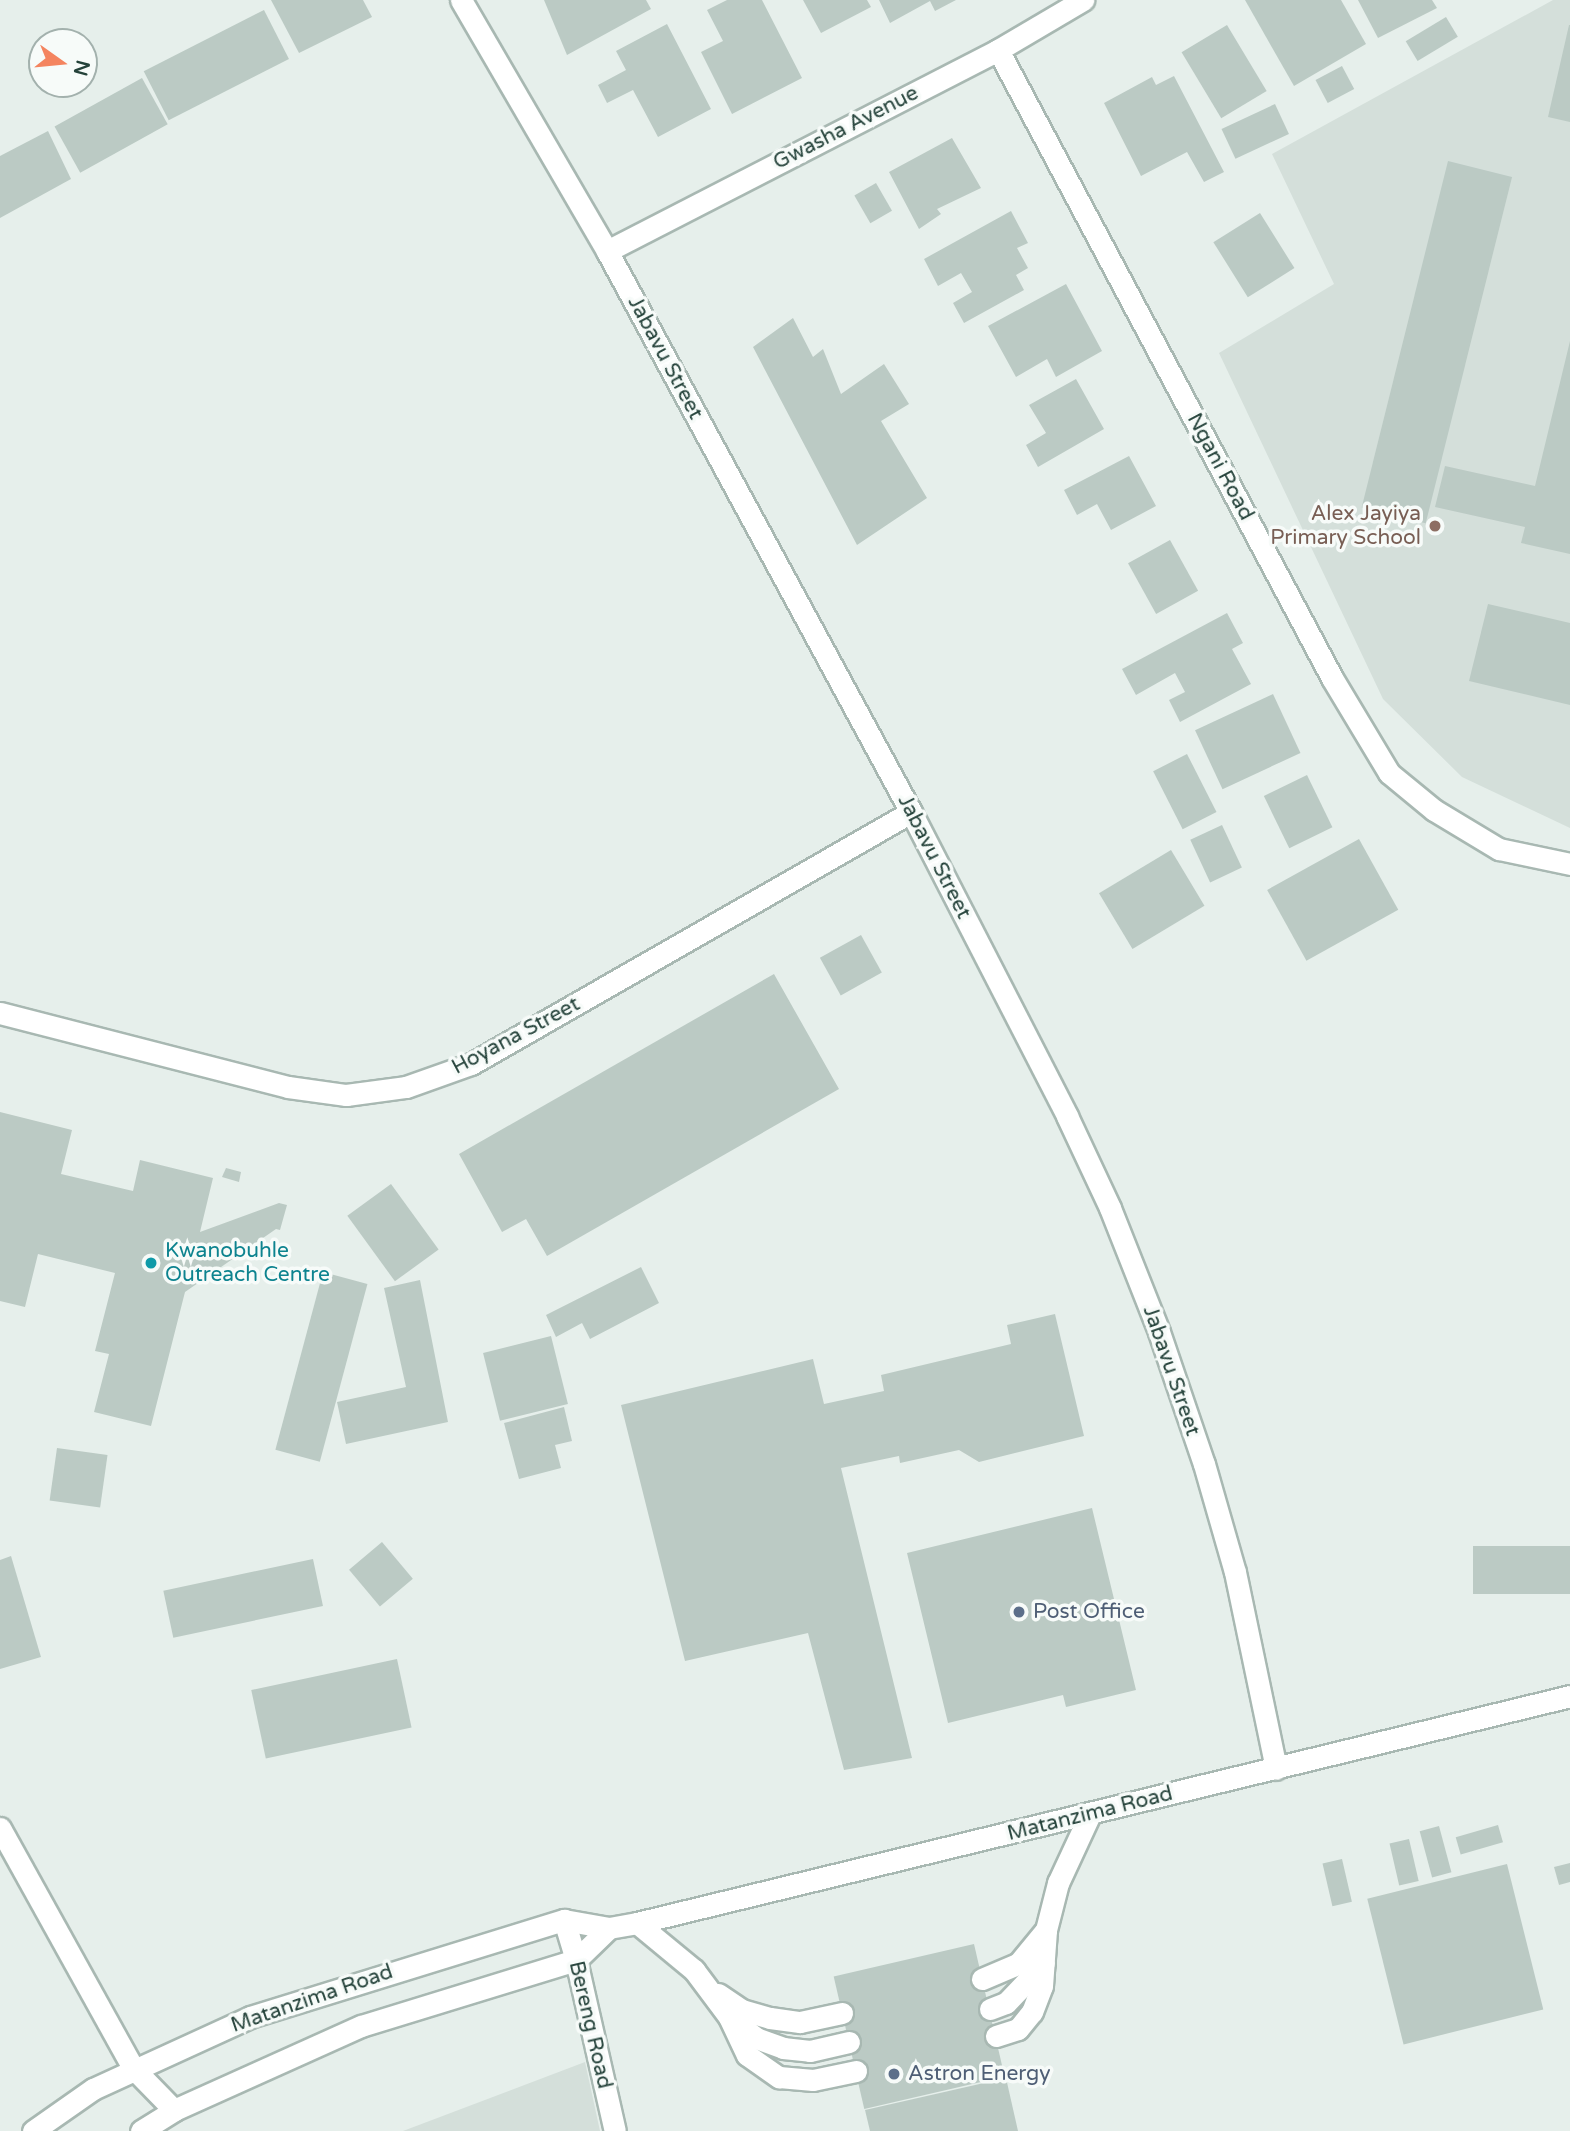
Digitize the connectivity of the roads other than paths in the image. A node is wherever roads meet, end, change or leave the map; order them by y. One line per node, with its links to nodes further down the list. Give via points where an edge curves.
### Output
1 (461, 0): 4 (street, Jabavu Street)
2 (1083, 0): 3 (street, Gwasha Avenue)
3 (998, 50): 4 (street, Gwasha Avenue); 6 (street, Ngani Road, via 1325,666 1389,773 1434,810 1499,849)
4 (607, 251): 5 (street, Jabavu Street)
5 (911, 812): 7 (street, Hoyana Street, via 471,1065 406,1087 346,1095 288,1087); 9 (street, Jabavu Street, via 1067,1115 1159,1332 1235,1572)
6 (1570, 864)
7 (0, 1013)
8 (1570, 1696): 9 (street, Matanzima Road)
9 (1276, 1769): 10 (street, Matanzima Road)
10 (1090, 1814): 13 (street, Matanzima Road); 15 (street, via 1058,1883)
11 (0, 1828): 25 (street)
12 (564, 1920): 14 (street, Matanzima Road); 16 (street, Bereng Road); 25 (street, Matanzima Road, via 250,2017)
13 (637, 1923): 14 (street, Matanzima Road); 19 (street, via 694,1970)
14 (609, 1928): 16 (street, Matanzima Road)
15 (1046, 1930): 17 (street); 18 (street, via 1018,1964)
16 (576, 1960): 27 (street, Matanzima Road, via 361,2026); 30 (street, Bereng Road)
17 (1044, 1963): 20 (street, via 1006,2003); 23 (street, via 1042,1986 1032,2012 1017,2029)
18 (982, 1979)
19 (707, 1987): 21 (street, via 742,2010 770,2018 800,2022); 22 (street)
20 (990, 2009)
21 (842, 2013)
22 (729, 2017): 24 (street, via 756,2038 783,2048 810,2052); 26 (street, via 747,2055 779,2077 813,2080)
23 (996, 2036)
24 (849, 2042)
25 (133, 2068): 27 (street); 28 (street, Matanzima Road, via 93,2089)
26 (856, 2071)
27 (174, 2110): 29 (street, Matanzima Road)
28 (33, 2131)
29 (141, 2131)
30 (615, 2131)

